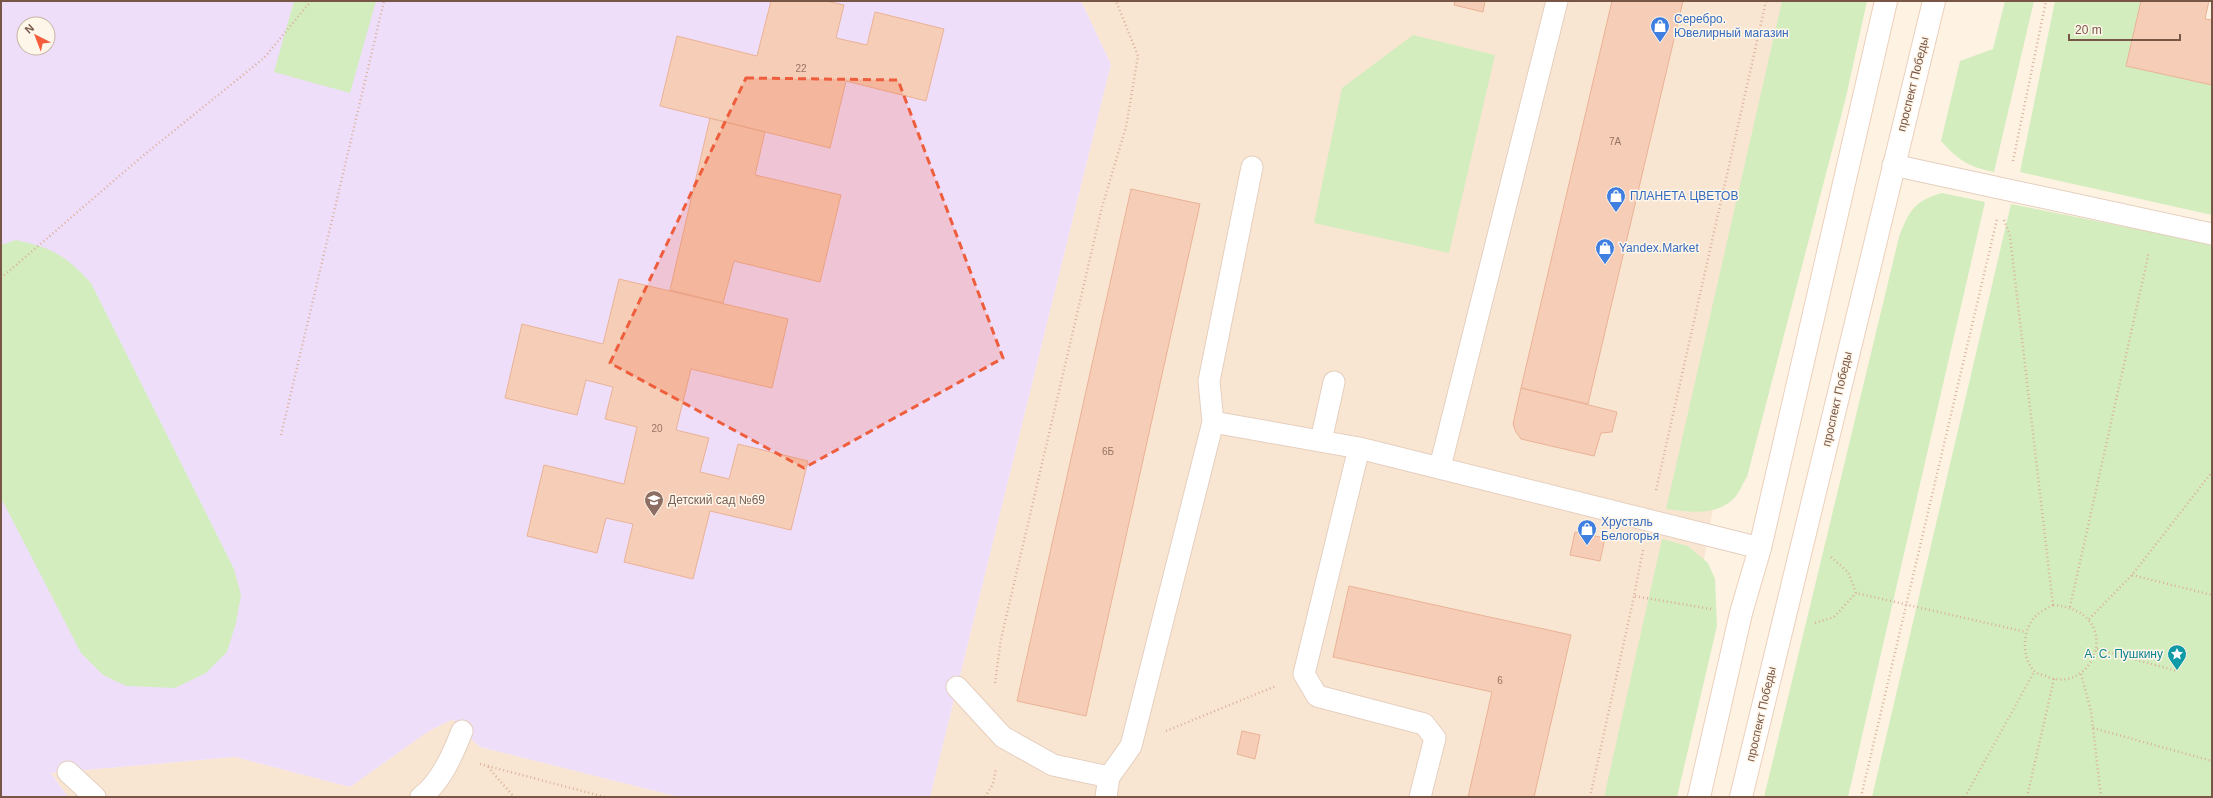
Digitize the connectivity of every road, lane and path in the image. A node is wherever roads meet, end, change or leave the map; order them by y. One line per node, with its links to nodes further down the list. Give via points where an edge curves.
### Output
1 (311, 1): 14 (path, via 264,58 138,159)
2 (384, 1): 17 (path)
3 (1116, 1): 43 (path, via 1138,56 1126,127 1102,207 1001,639)
4 (1557, 1): 20 (lane)
5 (1766, 1): 22 (path)
6 (1886, 1): 23 (main road)
7 (1934, 1): 9 (main road, проспект Победы)
8 (2046, 1): 11 (path)
9 (1893, 166): 11 (lane); 34 (main road, проспект Победы)
10 (1252, 167): 16 (lane, via 1209,381)
11 (2003, 199): 12 (lane); 29 (path); 30 (path, via 2010,236)
12 (2155, 222): 13 (lane); 31 (path)
13 (2212, 234)
14 (1, 278)
15 (1334, 382): 18 (lane)
16 (1213, 422): 18 (lane); 47 (lane)
17 (281, 435)
18 (1321, 442): 19 (lane)
19 (1359, 448): 20 (lane); 39 (lane)
20 (1440, 467): 22 (lane)
21 (2212, 472): 25 (path)
22 (1649, 519): 23 (lane); 28 (path)
23 (1760, 548): 32 (main road)
24 (1829, 556): 26 (path, via 1848,572)
25 (2132, 575): 27 (path); 33 (path)
26 (1856, 593): 29 (path); 34 (path, via 1834,617 1814,623)
27 (2212, 595)
28 (1634, 596): 32 (path); 59 (path)
29 (1905, 604): 35 (path); 62 (path)
30 (2053, 605): 31 (path); 35 (path, via 2036,615)
31 (2070, 607): 33 (path)
32 (1741, 614): 60 (main road)
33 (2089, 619): 36 (path, via 2095,632)
34 (1783, 621): 61 (main road, проспект Победы)
35 (2026, 632): 38 (path, via 2025,655)
36 (2097, 649): 37 (path); 40 (path)
37 (2177, 671)
38 (2034, 672): 41 (path); 63 (path)
39 (1304, 674): 47 (path); 58 (lane, via 1317,696 1424,724 1435,738)
40 (2081, 674): 41 (path); 44 (path)
41 (2054, 679): 64 (path)
42 (957, 687): 46 (lane)
43 (994, 688)
44 (2093, 728): 49 (path); 65 (path)
45 (462, 731): 48 (lane)
46 (1003, 737): 52 (lane, via 1053,765); 57 (path, via 992,784)
47 (1131, 746): 52 (lane)
48 (452, 757): 50 (path); 54 (lane)
49 (2212, 760)
50 (487, 766): 55 (path); 56 (path)
51 (68, 772): 53 (lane)
52 (1107, 787)
53 (94, 797)
54 (421, 797)
55 (514, 797)
56 (605, 797)
57 (985, 797)
58 (1420, 797)
59 (1590, 797)
60 (1698, 797)
61 (1741, 797)
62 (1861, 797)
63 (1965, 797)
64 (2026, 797)
65 (2101, 797)

